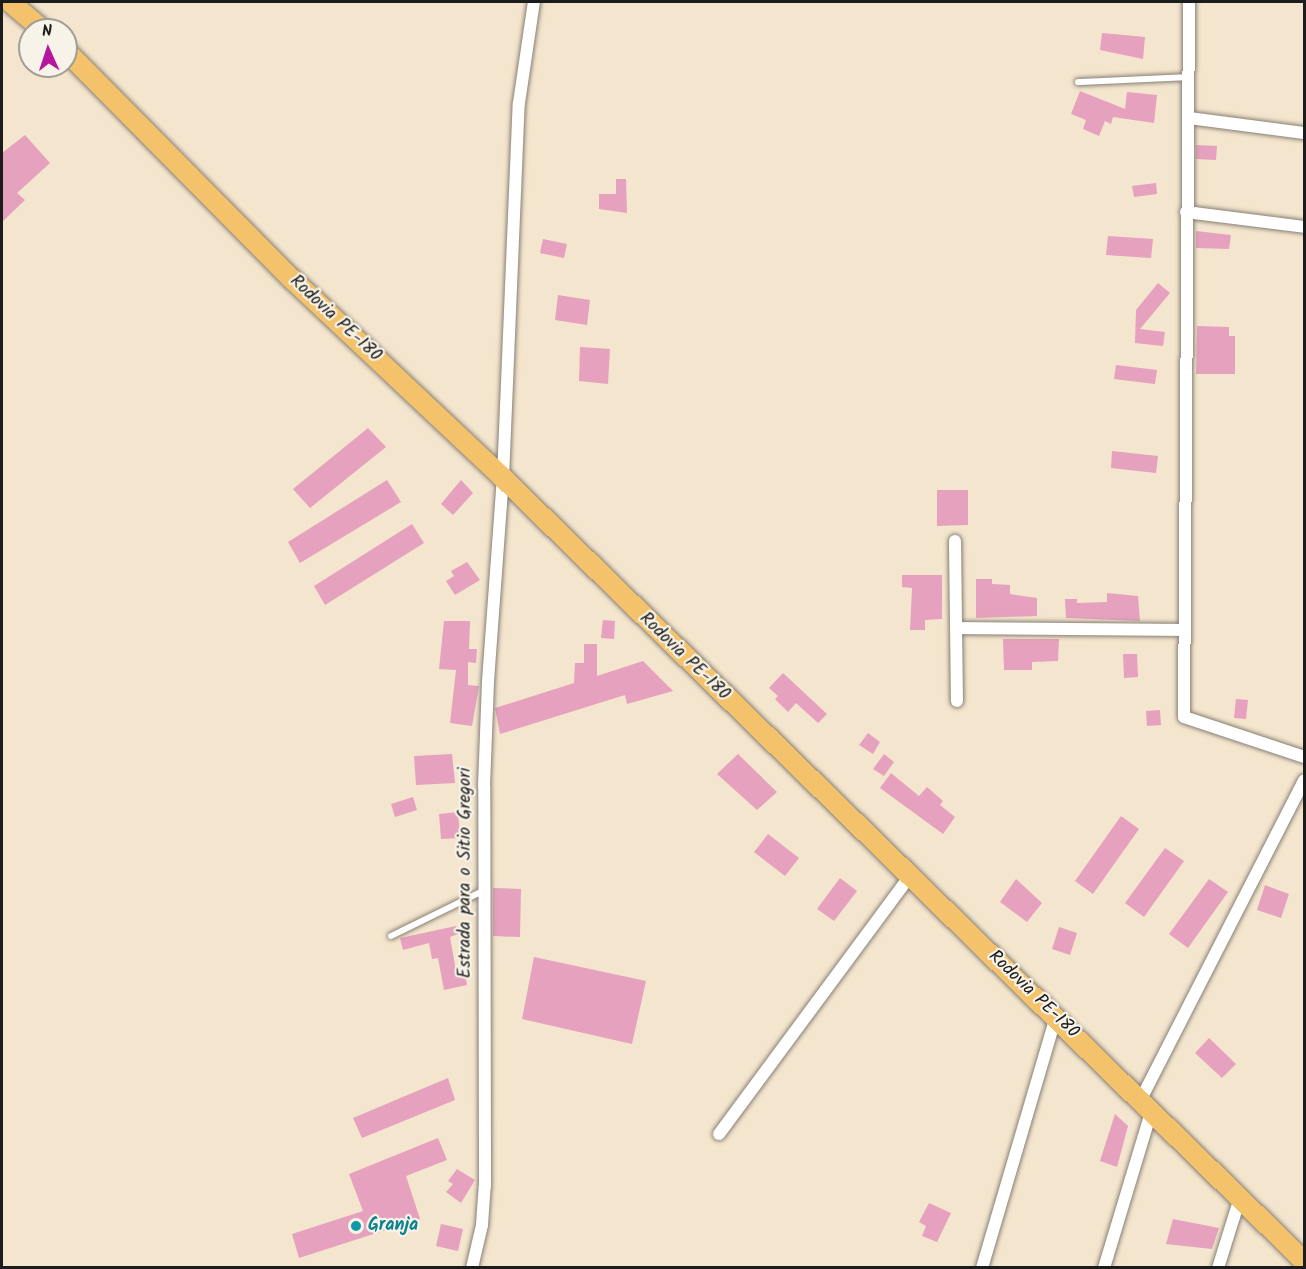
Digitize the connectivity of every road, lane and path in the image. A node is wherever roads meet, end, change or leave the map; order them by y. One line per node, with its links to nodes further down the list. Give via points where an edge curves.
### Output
1 (10, 2): 4 (main road)
2 (534, 2): 12 (street, Estrada para o Sitio Gregori, via 519,102)
3 (1189, 2): 6 (street)
4 (29, 18)
5 (78, 63): 12 (main road, Rodovia PE-180, via 293,280)
6 (1187, 77): 7 (lane); 8 (street)
7 (1078, 82)
8 (1189, 118): 9 (street); 10 (street)
9 (1305, 133)
10 (1186, 212): 11 (street); 15 (street)
11 (1305, 227)
12 (503, 478): 19 (main road, Rodovia PE-180); 20 (street, Estrada para o Sitio Gregori, via 488,681)
13 (955, 541): 14 (street)
14 (957, 627): 15 (street); 16 (street)
15 (1183, 630): 17 (street, via 1184,717)
16 (957, 701)
17 (1305, 757)
18 (1305, 782): 23 (street)
19 (910, 876): 22 (main road, Rodovia PE-180); 24 (street)
20 (483, 891): 21 (lane); 27 (street, Estrada para o Sitio Gregori, via 485,1186 482,1225)
21 (391, 936)
22 (1056, 1017): 23 (main road, Rodovia PE-180); 28 (street)
23 (1146, 1106): 25 (main road, Rodovia PE-180); 29 (street)
24 (719, 1134)
25 (1240, 1198): 26 (main road, Rodovia PE-180); 30 (street)
26 (1305, 1261)
27 (472, 1268)
28 (982, 1268)
29 (1104, 1268)
30 (1218, 1268)

